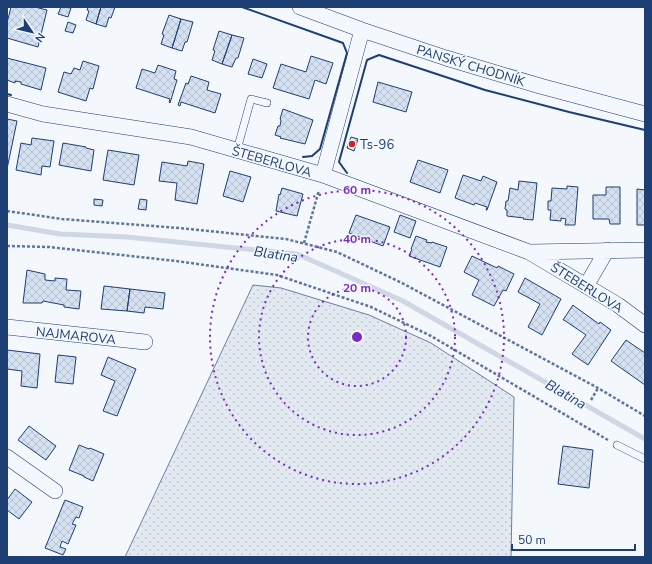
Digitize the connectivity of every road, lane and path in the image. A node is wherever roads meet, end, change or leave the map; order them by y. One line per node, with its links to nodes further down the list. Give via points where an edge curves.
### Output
1 (300, 7): 2 (street, PANSKÝ CHODNÍK)
2 (362, 30): 5 (street, PANSKÝ CHODNÍK, via 540,86); 7 (street)
3 (7, 104): 6 (street, ŠTEBERLOVA, via 42,114 191,137)
4 (267, 104): 6 (lane, via 252,99)
5 (645, 114)
6 (237, 150): 7 (street, ŠTEBERLOVA)
7 (323, 175): 9 (path); 13 (street, ŠTEBERLOVA)
8 (7, 211): 9 (path, via 62,219 180,228)
9 (304, 243): 18 (path, via 337,252 402,283)
10 (7, 246): 21 (path, via 48,247 277,275 371,307 431,336)
11 (607, 250): 12 (street, ŠTEBERLOVA); 13 (street, ŠTEBERLOVA); 14 (street)
12 (645, 250)
13 (529, 252): 14 (street, ŠTEBERLOVA)
14 (586, 286): 15 (street, ŠTEBERLOVA)
15 (645, 325)
16 (7, 327): 17 (street, NAJMAROVA)
17 (145, 342)
18 (598, 388): 19 (path); 20 (path)
19 (591, 400)
20 (645, 416)
21 (617, 445): 23 (lane)
22 (7, 456): 24 (street)
23 (645, 459)
24 (55, 491)

